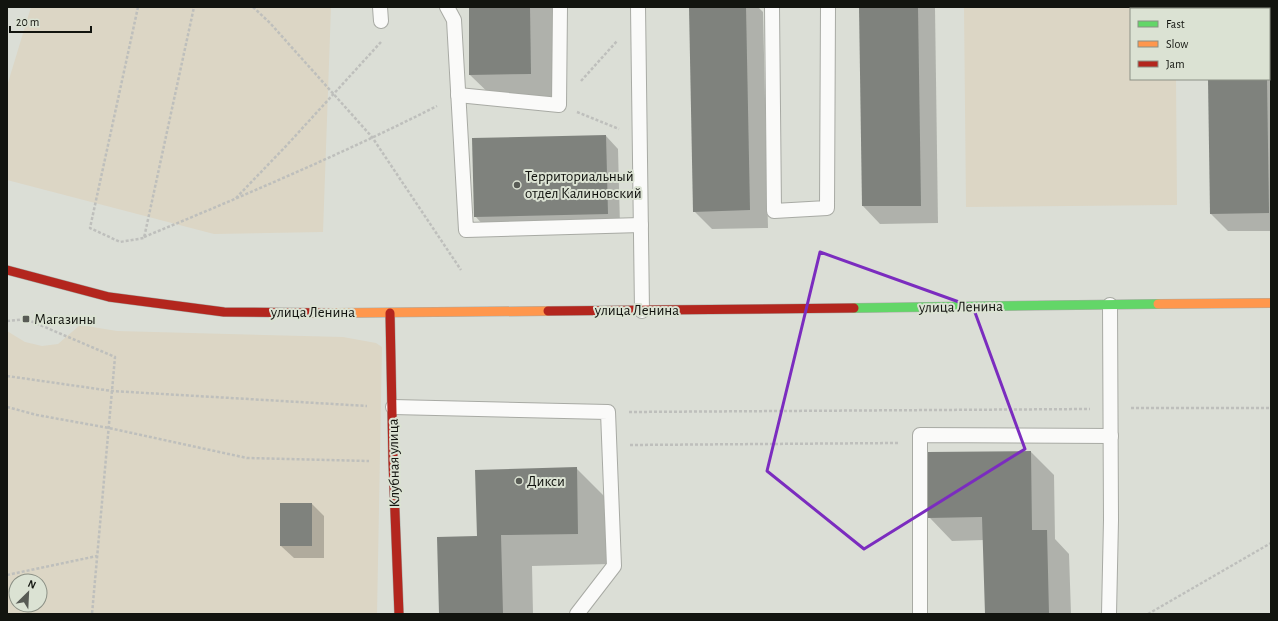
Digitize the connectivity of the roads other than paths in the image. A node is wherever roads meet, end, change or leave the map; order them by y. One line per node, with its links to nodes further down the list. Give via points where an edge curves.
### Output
1 (447, 7): 6 (lane, via 454,20)
2 (560, 7): 6 (lane, via 559,105)
3 (772, 7): 4 (lane, via 774,211 827,208)
4 (828, 7)
5 (638, 12): 7 (lane)
6 (458, 96): 7 (lane, via 466,230)
7 (641, 225): 11 (lane)
8 (7, 270): 12 (main road, улица Ленина, via 109,297 224,312)
9 (1271, 303): 10 (main road, улица Ленина)
10 (1110, 305): 11 (main road, улица Ленина); 14 (lane)
11 (642, 311): 12 (main road, улица Ленина)
12 (390, 313): 13 (main road, Клубная улица)
13 (393, 407): 15 (main road, Клубная улица); 16 (lane, via 608,412 614,566)
14 (1111, 436): 17 (lane, via 920,435); 18 (lane)
15 (398, 614)
16 (577, 614)
17 (920, 614)
18 (1109, 614)

